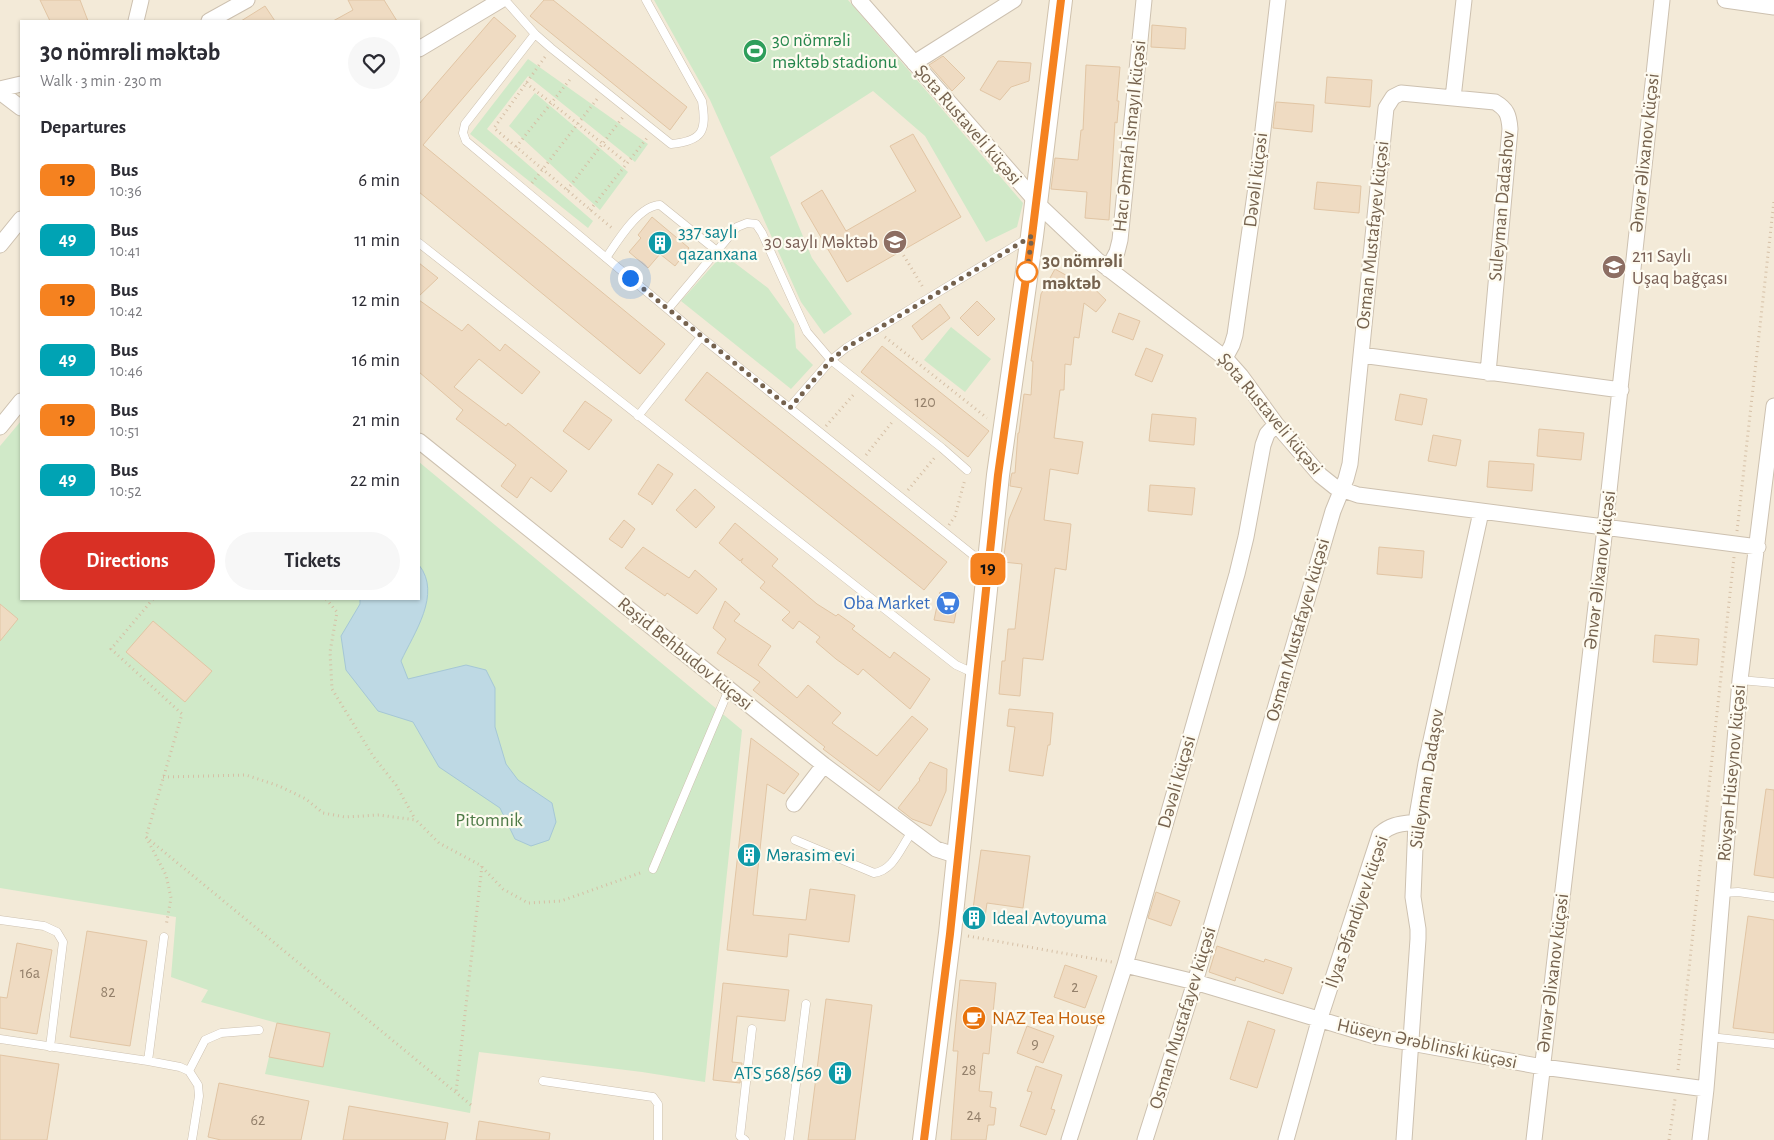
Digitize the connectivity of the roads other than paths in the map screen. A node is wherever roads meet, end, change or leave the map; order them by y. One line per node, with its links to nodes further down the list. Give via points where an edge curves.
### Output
1 (142, 0): 15 (street)
2 (247, 0): 16 (street)
3 (501, 0): 18 (street)
4 (505, 0): 17 (lane)
5 (646, 0): 17 (lane, via 702,101 705,117 701,133 689,142 671,144)
6 (859, 0): 19 (street, Şota Rustaveli küçəsi)
7 (1014, 0): 19 (street)
8 (1061, 0): 25 (street)
9 (1144, 0): 32 (street, Hacı Əmrah İsmayıl küçəsi, via 1120,240)
10 (1278, 0): 36 (street, Dəvəli küçəsi, via 1235,335)
11 (1464, 0): 22 (street)
12 (1662, 0): 39 (street, Ənvər Əlixanov küçəsi)
13 (1726, 0): 14 (street)
14 (1774, 7)
15 (136, 20)
16 (211, 20)
17 (535, 34): 31 (lane, via 465,124 463,133 466,141)
18 (420, 48)
19 (914, 62): 25 (street, Şota Rustaveli küçəsi)
20 (20, 84): 21 (street)
21 (0, 91): 23 (street)
22 (1452, 98): 24 (street, Suleyman Dadashov, via 1401,93); 38 (street, Suleyman Dadashov, via 1495,102 1503,106 1509,115)
23 (20, 107)
24 (1386, 108): 35 (street, Osman Mustafayev küçəsi)
25 (1036, 202): 27 (street); 32 (street, Şota Rustaveli küçəsi)
26 (20, 220): 29 (street)
27 (1032, 236): 37 (lane); 52 (street)
28 (420, 244): 43 (lane)
29 (0, 245)
30 (717, 251): 31 (lane, via 660,205 654,205 643,210); 33 (lane); 37 (lane, via 737,227 756,224 807,332)
31 (606, 258): 33 (lane)
32 (1108, 269): 36 (street, Şota Rustaveli küçəsi)
33 (668, 309): 34 (lane)
34 (701, 337): 42 (lane); 43 (lane)
35 (1361, 355): 38 (street); 48 (street, Osman Mustafayev küçəsi, via 1350,464)
36 (1225, 358): 44 (street, Şota Rustaveli küçəsi)
37 (831, 360): 42 (lane); 47 (lane)
38 (1488, 373): 39 (street)
39 (1620, 390): 50 (street, Ənvər Əlixanov küçəsi)
40 (20, 402): 45 (street)
41 (1774, 406): 51 (street, Rövşən Hüseynov küçəsi)
42 (790, 408): 52 (lane, via 973,555)
43 (638, 416): 53 (lane, via 956,665)
44 (1276, 424): 48 (street, Şota Rustaveli küçəsi, via 1324,479); 68 (street, Dəvəli küçəsi, via 1263,445 1246,537)
45 (0, 427)
46 (420, 442): 56 (street, Rəşid Behbudov küçəsi)
47 (967, 470)
48 (1342, 490): 49 (street, Şota Rustaveli küçəsi); 69 (street, Osman Mustafayev küçəsi, via 1333,511)
49 (1481, 512): 50 (street, Şota Rustaveli küçəsi); 59 (street, Süleyman Dadaşov)
50 (1605, 528): 51 (street, Şota Rustaveli küçəsi); 80 (street, Ənvər Əlixanov küçəsi)
51 (1758, 547): 54 (street, Rövşən Hüseynov küçəsi)
52 (989, 559): 53 (street)
53 (978, 671): 62 (street)
54 (1740, 680): 55 (lane); 64 (street, Rövşən Hüseynov küçəsi)
55 (1774, 683)
56 (729, 689): 57 (street, Rəşid Behbudov küçəsi); 63 (lane)
57 (824, 765): 58 (street); 60 (street, Rəşid Behbudov küçəsi)
58 (794, 804)
59 (1416, 822): 71 (street, İlyas Əfəndiyev küçəsi, via 1393,825 1380,834); 76 (street, Süleyman Dadaşov, via 1412,897 1418,939)
60 (912, 832): 61 (lane, via 890,866 884,872 874,873); 62 (street, Rəşid Behbudov küçəsi, via 936,849)
61 (795, 840)
62 (958, 856): 88 (street)
63 (653, 869)
64 (1723, 893): 65 (lane); 74 (street, Rövşən Hüseynov küçəsi)
65 (1774, 898)
66 (0, 920): 78 (lane, via 44,926 57,932 63,942)
67 (164, 937): 79 (lane)
68 (1125, 965): 69 (street, Hüseyn Ərəblinski küçəsi); 89 (street, Dəvəli küçəsi)
69 (1195, 982): 71 (street, Hüseyn Ərəblinski küçəsi); 90 (street, Osman Mustafayev küçəsi)
70 (806, 1004): 87 (lane)
71 (1319, 1021): 76 (street, Hüseyn Ərəblinski küçəsi); 91 (street, İlyas Əfəndiyev küçəsi)
72 (752, 1029): 86 (lane, via 740,1136)
73 (260, 1030): 81 (lane, via 221,1033 205,1040)
74 (1710, 1037): 77 (lane); 83 (street, Rövşən Hüseynov küçəsi)
75 (0, 1040): 78 (lane)
76 (1410, 1044): 80 (street, Hüseyn Ərəblinski küçəsi); 92 (street, Süleyman Dadaşov)
77 (1774, 1044)
78 (50, 1047): 79 (lane)
79 (148, 1062): 81 (lane)
80 (1542, 1067): 83 (street, Hüseyn Ərəblinski küçəsi); 93 (street, Ənvər Əlixanov küçəsi)
81 (189, 1071): 84 (lane, via 198,1085 199,1096)
82 (543, 1081): 85 (lane, via 653,1097 658,1104)
83 (1706, 1089): 94 (street, Rövşən Hüseynov küçəsi)
84 (192, 1140)
85 (658, 1140)
86 (745, 1140)
87 (789, 1140)
88 (924, 1140)
89 (1070, 1140)
90 (1145, 1140)
91 (1286, 1140)
92 (1404, 1140)
93 (1534, 1140)
94 (1700, 1140)

